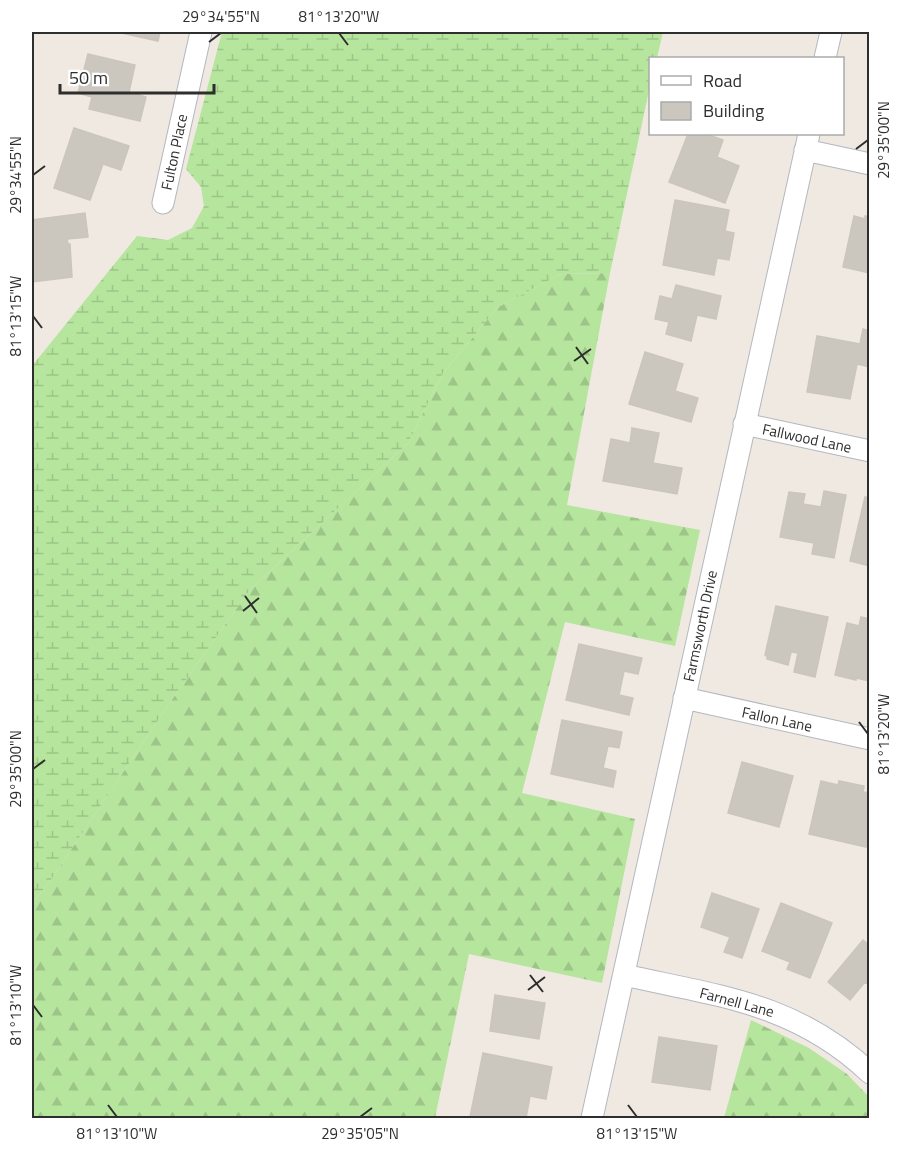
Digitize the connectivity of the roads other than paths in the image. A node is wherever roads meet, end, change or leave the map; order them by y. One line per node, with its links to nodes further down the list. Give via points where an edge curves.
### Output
1 (201, 32): 6 (street, Fulton Place)
2 (831, 32): 3 (street)
3 (825, 57)
4 (807, 142): 5 (street); 7 (street, Farmsworth Drive)
5 (870, 164)
6 (163, 203)
7 (744, 424): 8 (street, Fallwood Lane); 9 (street, Farmsworth Drive)
8 (870, 452)
9 (684, 698): 10 (street, Fallon Lane); 11 (street, Farmsworth Drive)
10 (870, 739)
11 (624, 975): 12 (street, Farnell Lane, via 740,1001 783,1015 824,1036); 13 (street, Farmsworth Drive)
12 (870, 1073)
13 (592, 1119)

